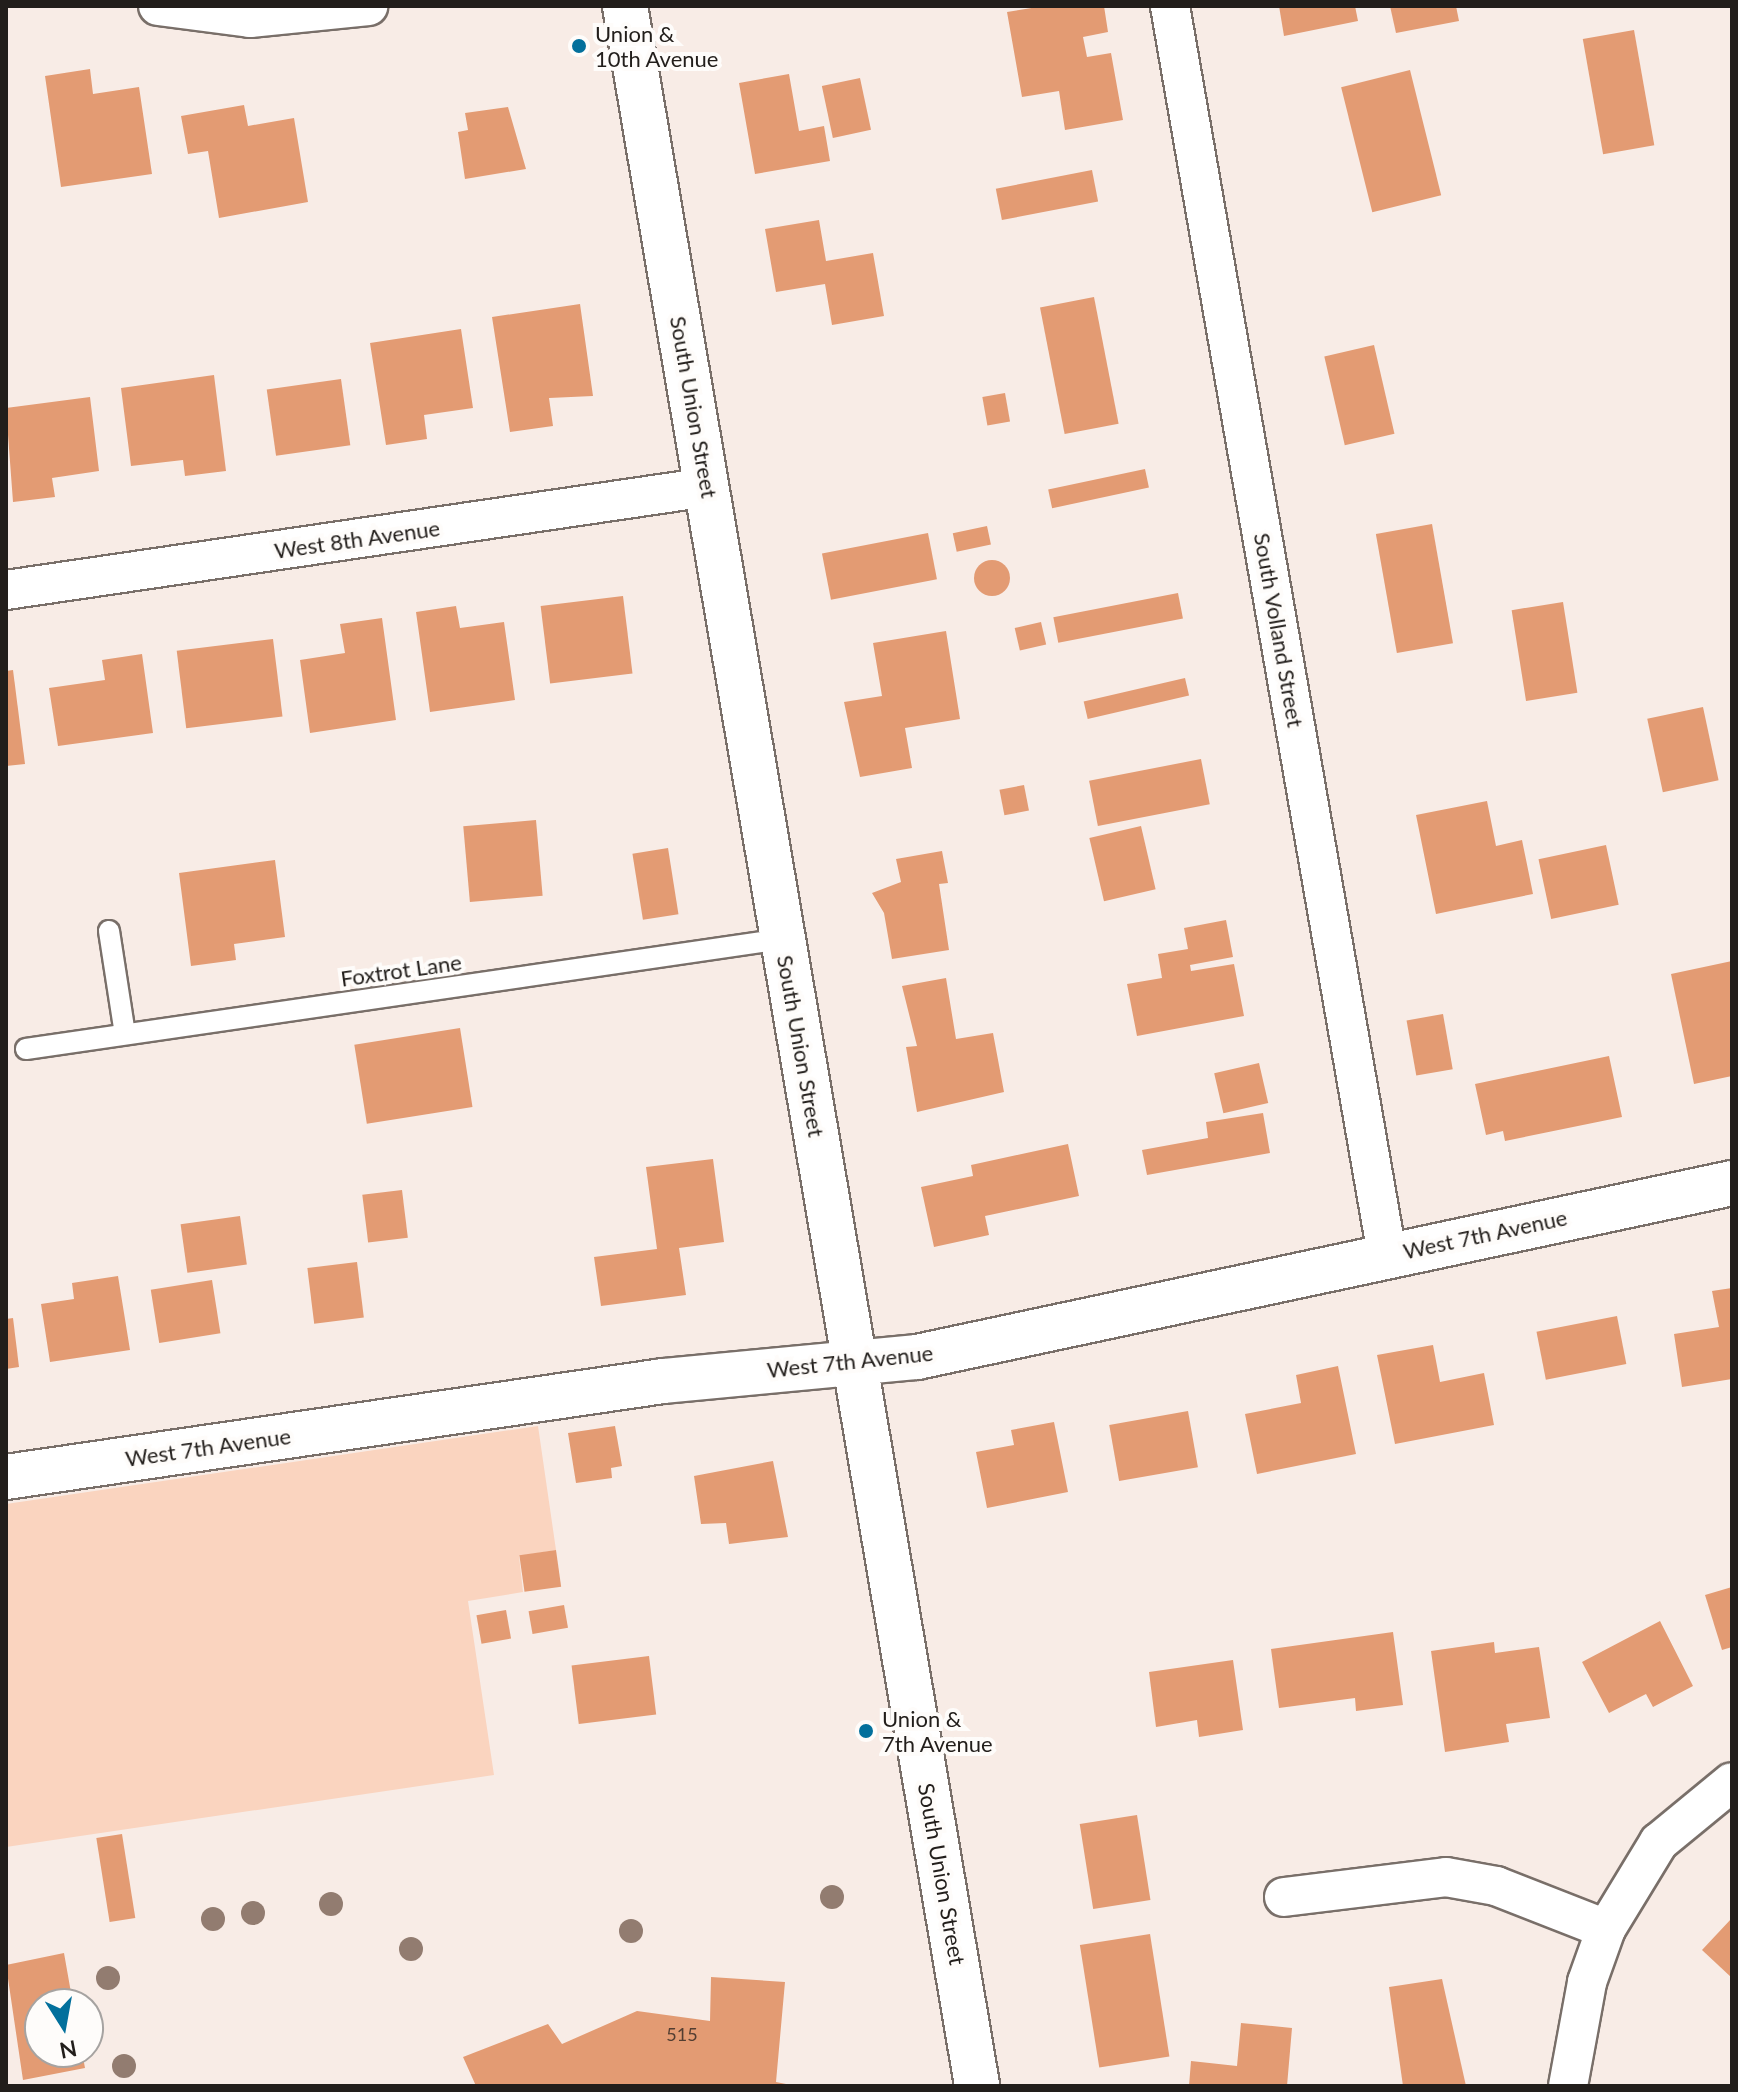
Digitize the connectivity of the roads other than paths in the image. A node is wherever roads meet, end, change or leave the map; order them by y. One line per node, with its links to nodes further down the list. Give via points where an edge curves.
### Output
1 (158, 6): 2 (street, via 250,18)
2 (368, 6)
3 (625, 6): 5 (main road, South Union Street)
4 (1170, 6): 12 (street, South Volland Street)
5 (708, 487): 6 (street, West 8th Avenue); 8 (main road, South Union Street)
6 (6, 590)
7 (109, 931): 9 (lane)
8 (783, 939): 9 (lane, Foxtrot Lane); 13 (main road, South Union Street)
9 (125, 1034): 10 (lane, Foxtrot Lane)
10 (26, 1049)
11 (1732, 1183): 12 (main road, West 7th Avenue)
12 (1387, 1255): 13 (main road, West 7th Avenue, via 917,1357)
13 (855, 1363): 14 (main road, West 7th Avenue, via 663,1381); 18 (main road, South Union Street)
14 (6, 1477)
15 (1732, 1782): 17 (street, via 1659,1842)
16 (1284, 1897): 17 (street, via 1446,1877 1496,1886)
17 (1606, 1929): 19 (street, via 1587,1982)
18 (977, 2086)
19 (1568, 2086)

